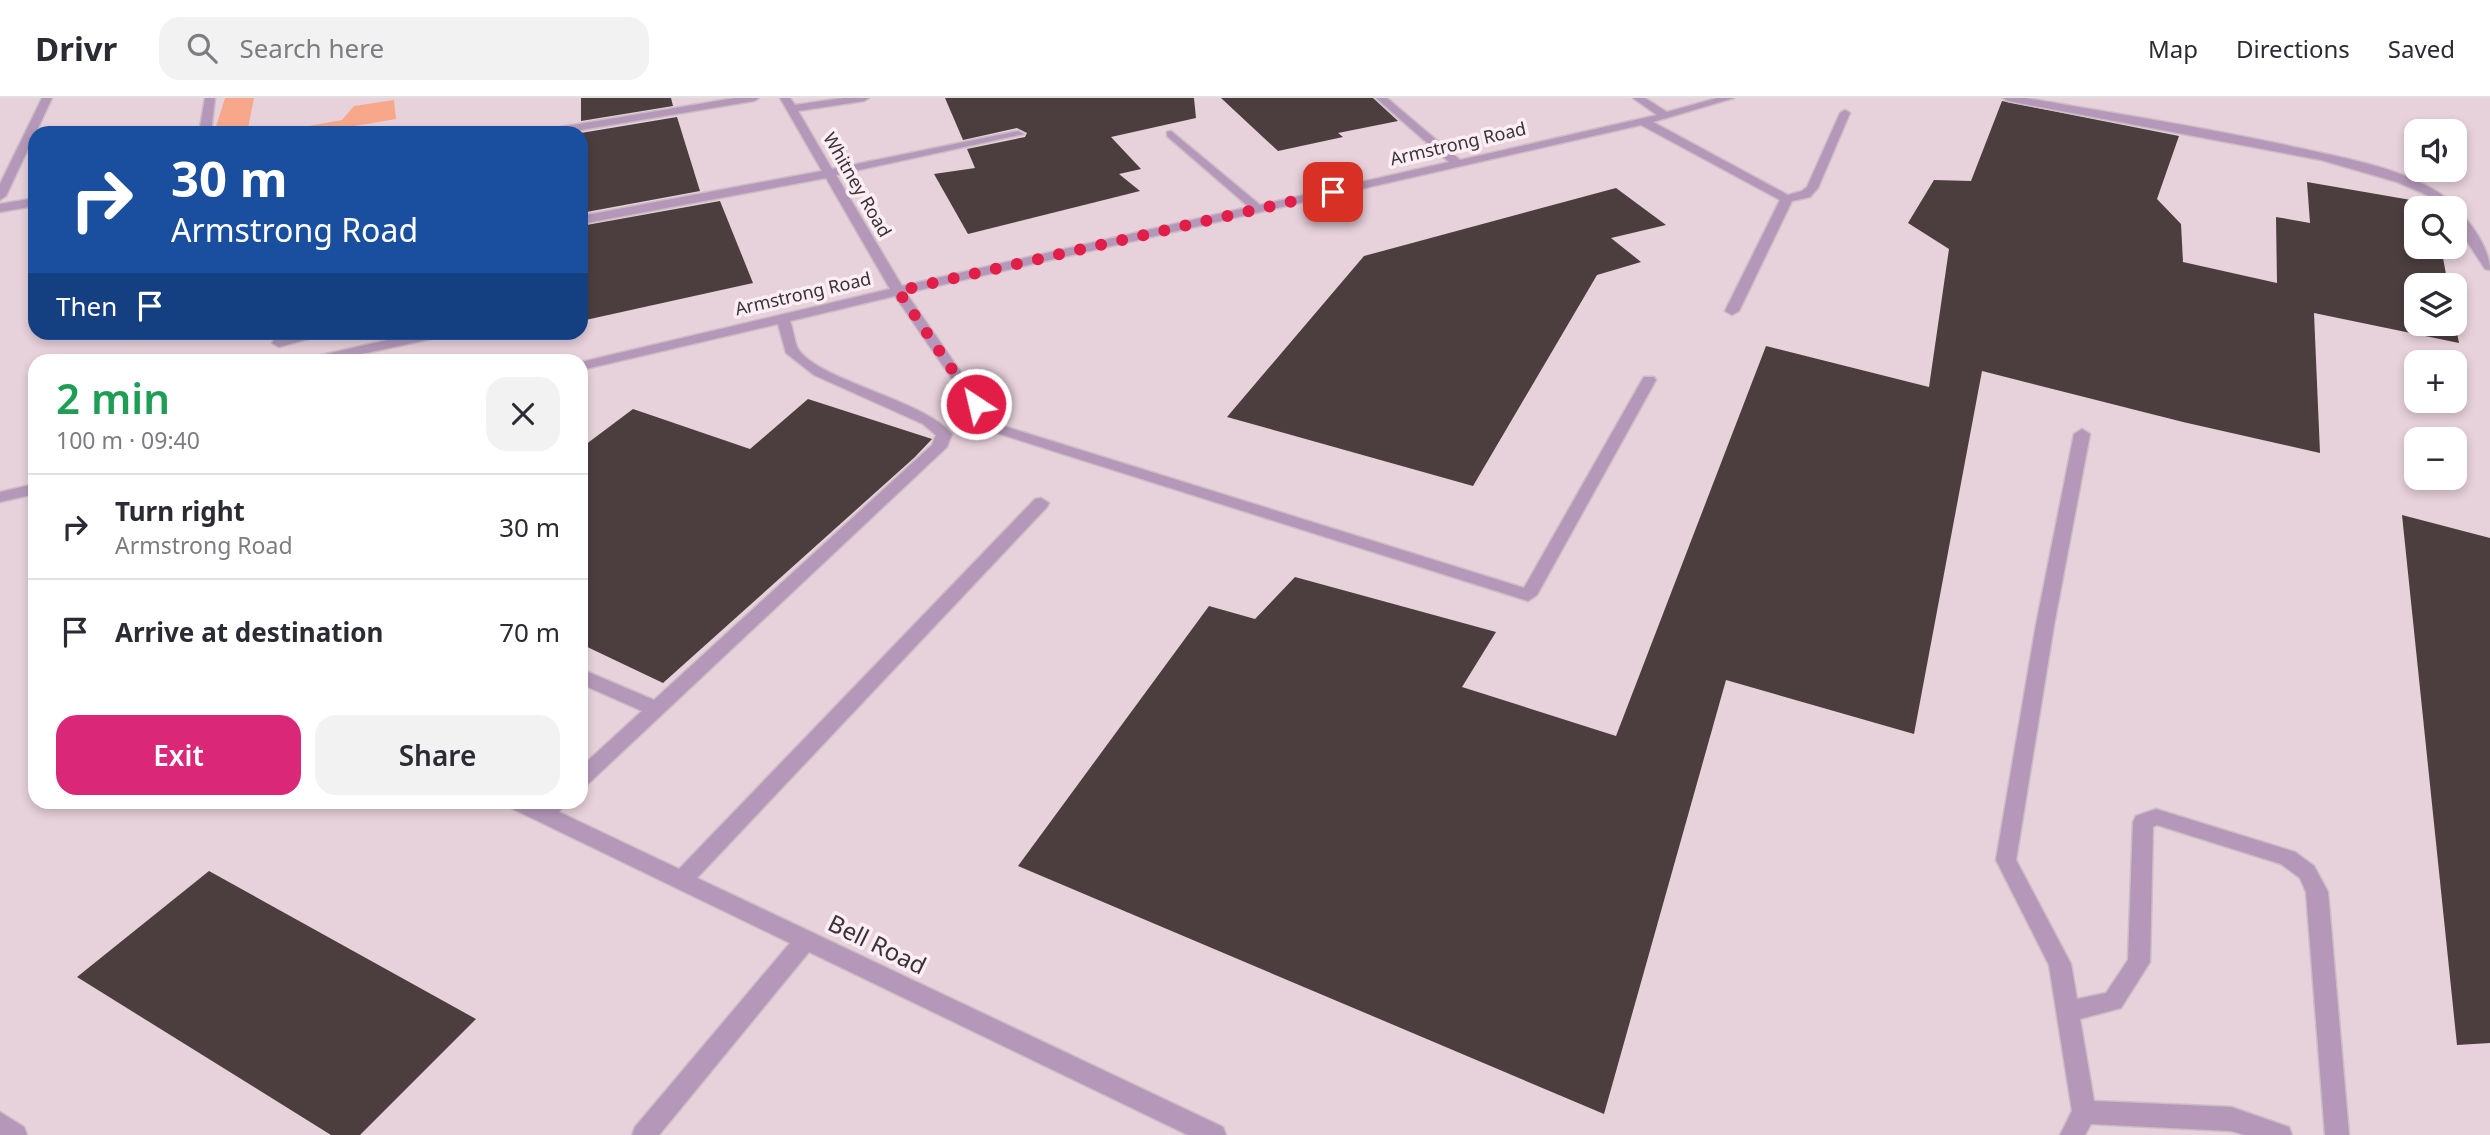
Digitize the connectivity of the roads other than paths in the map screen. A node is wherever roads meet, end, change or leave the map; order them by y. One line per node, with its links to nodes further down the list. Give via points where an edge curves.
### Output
1 (47, 98): 13 (street)
2 (210, 98): 14 (street)
3 (754, 98): 15 (street)
4 (864, 98): 9 (street)
5 (1381, 98): 19 (street)
6 (1638, 98): 11 (street)
7 (1729, 98): 11 (street, Armstrong Road)
8 (2008, 98): 22 (street, via 2356,165)
9 (788, 104): 20 (street, Whitney Road)
10 (1846, 113): 23 (street, via 1812,188)
11 (1666, 116): 12 (street, Armstrong Road)
12 (1642, 121): 19 (street, Armstrong Road); 23 (street)
13 (34, 126)
14 (206, 126)
15 (585, 126)
16 (1018, 134): 20 (street)
17 (1171, 134): 26 (street)
18 (28, 138): 21 (street)
19 (1458, 164): 26 (street, Armstrong Road)
20 (831, 173): 27 (street); 30 (street, Whitney Road)
21 (0, 196)
22 (2437, 196)
23 (1787, 199): 31 (street)
24 (28, 203): 25 (street)
25 (0, 208)
26 (1258, 209): 30 (street, Armstrong Road)
27 (588, 219)
28 (2467, 231): 29 (street)
29 (2490, 266)
30 (898, 291): 32 (street, Armstrong Road); 36 (street, Whitney Road, via 992,427 1528,595)
31 (1732, 311)
32 (783, 318): 35 (street, Armstrong Road); 42 (street, via 791,350 800,359 928,421 944,434 939,447)
33 (408, 340): 34 (street)
34 (344, 354)
35 (588, 364)
36 (1648, 380)
37 (2082, 434): 47 (street, via 2006,860 2060,964)
38 (28, 490): 39 (street)
39 (0, 496)
40 (1041, 503): 45 (street)
41 (588, 679): 42 (street)
42 (656, 709): 43 (street)
43 (588, 772)
44 (552, 809): 45 (street, Bell Road)
45 (681, 881): 46 (street, Bell Road)
46 (806, 940): 51 (street); 52 (street, Bell Road)
47 (2067, 1012): 48 (street); 55 (street, via 2113,1001 2140,962 2143,822 2156,817 2288,858 2307,872 2317,892)
48 (2084, 1112): 53 (street); 54 (street, via 2231,1119)
49 (0, 1124): 50 (street)
50 (15, 1135)
51 (644, 1135)
52 (1213, 1135)
53 (2072, 1135)
54 (2280, 1135)
55 (2337, 1135)

